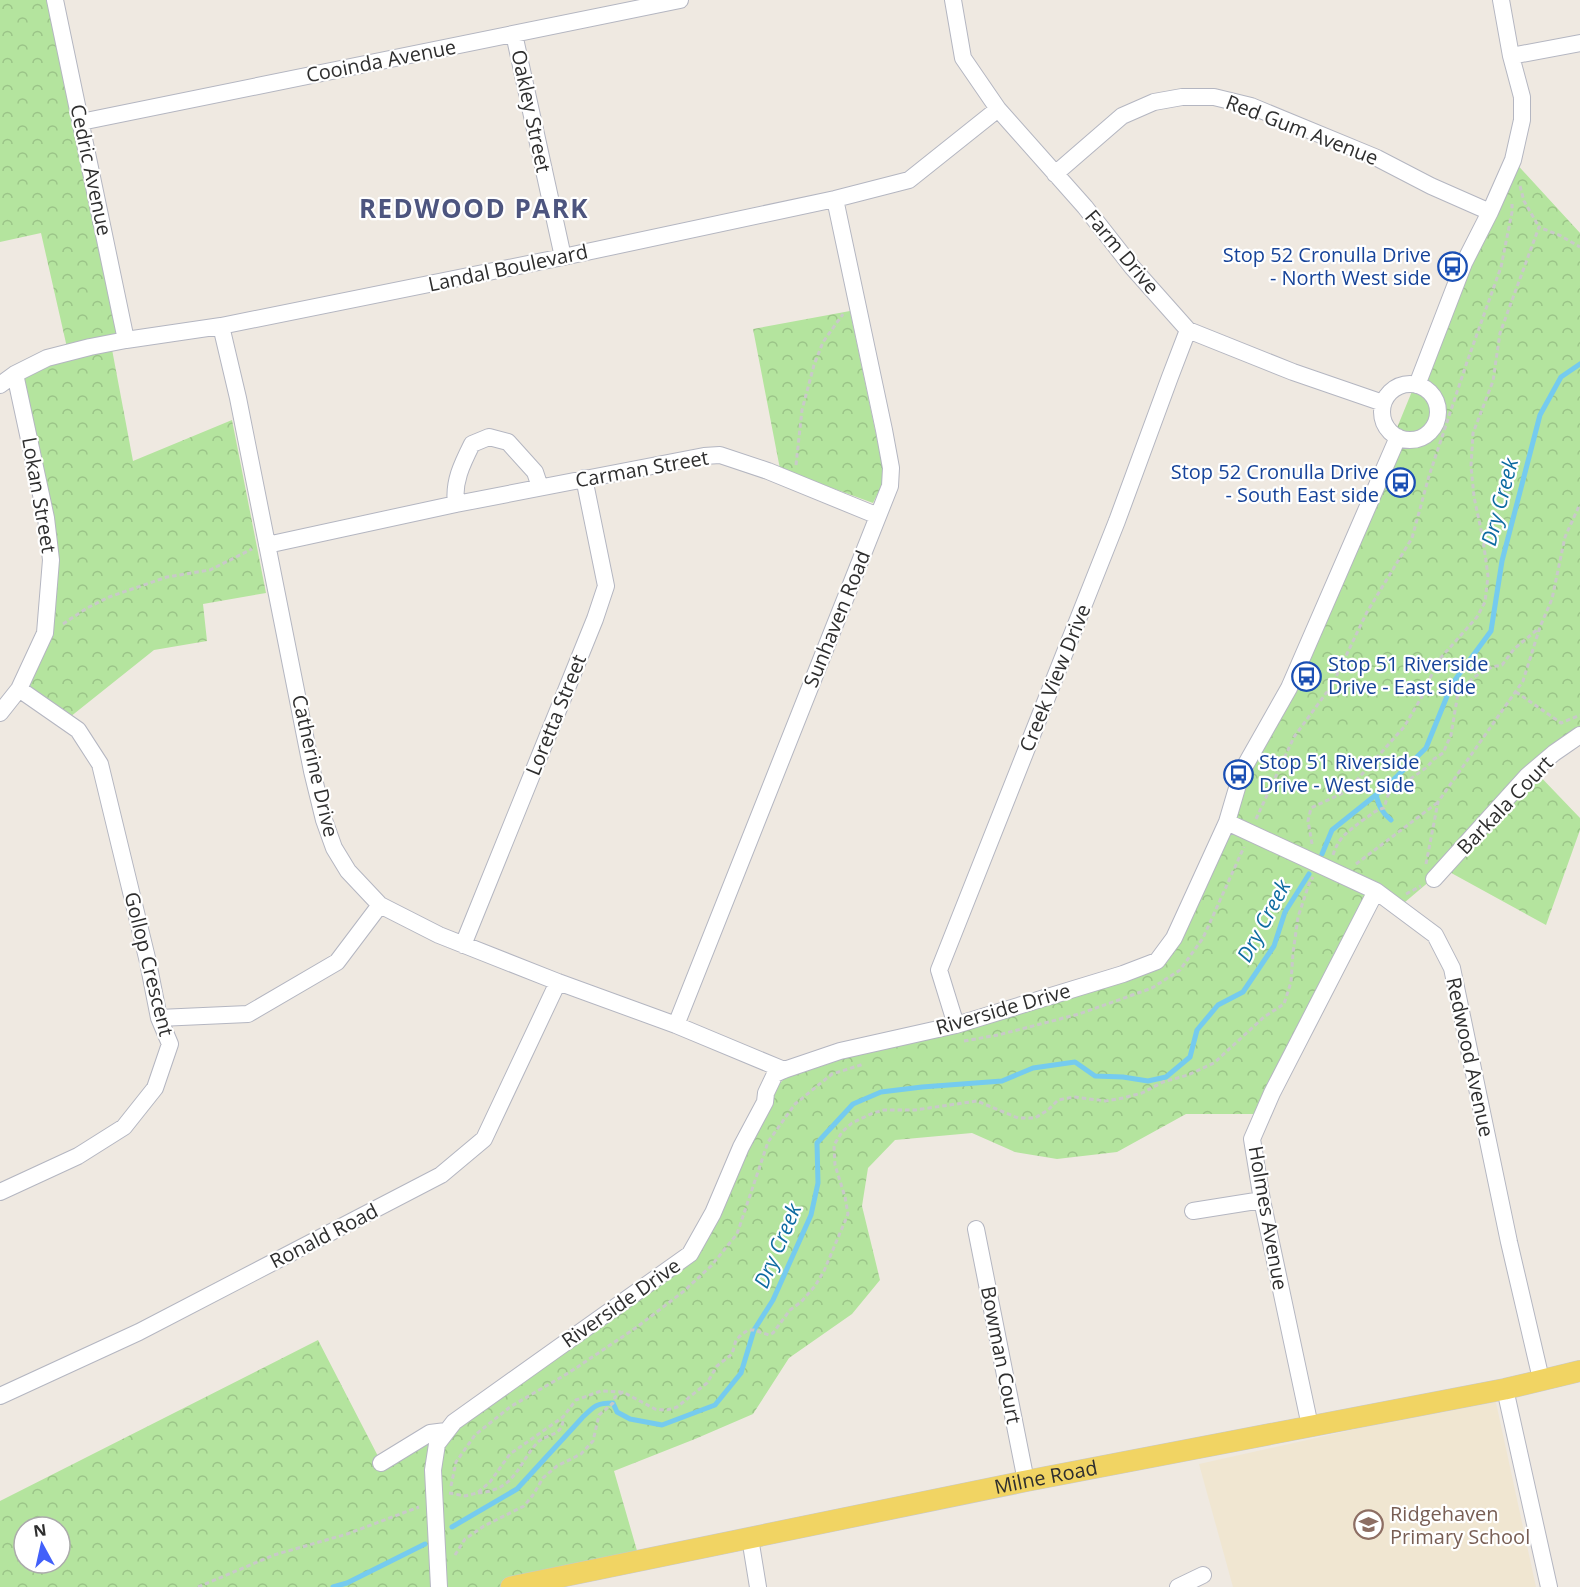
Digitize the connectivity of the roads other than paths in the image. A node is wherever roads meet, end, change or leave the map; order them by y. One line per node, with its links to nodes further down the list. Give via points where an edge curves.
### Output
1 (55, 0): 9 (street, Cedric Avenue)
2 (680, 0): 5 (street, Cooinda Avenue)
3 (953, 0): 8 (street, Farm Drive, via 963,58)
4 (1501, 0): 7 (street)
5 (514, 34): 9 (street, Cooinda Avenue); 13 (street, Oakley Street)
6 (1580, 43): 7 (street)
7 (1511, 56): 12 (street, via 1522,97 1522,120 1512,160)
8 (998, 109): 10 (street, Farm Drive); 11 (street, Landal Boulevard, via 909,180)
9 (81, 122): 16 (street, Cedric Avenue)
10 (1055, 174): 12 (street, Red Gum Avenue, via 1122,116 1154,102 1214,96 1251,106 1377,158); 15 (street, Farm Drive)
11 (835, 199): 13 (street, Landal Boulevard); 25 (street, Sunhaven Road, via 891,468 890,486)
12 (1490, 212): 19 (street, via 1464,262)
13 (562, 257): 14 (street, Landal Boulevard)
14 (221, 326): 16 (street, Landal Boulevard); 26 (street, Catherine Drive)
15 (1188, 330): 20 (street, Farm Drive); 38 (street, Creek View Drive, via 1117,521 939,970)
16 (126, 340): 17 (street, Landal Boulevard, via 47,358)
17 (15, 374): 18 (street, Landal Boulevard); 27 (street, Lokan Street, via 46,518 51,560 45,633)
18 (0, 385)
19 (1417, 385): 20 (street, via 1393,389); 21 (street, via 1433,396 1437,406 1434,426 1418,438)
20 (1383, 403): 21 (street, via 1386,426)
21 (1398, 437): 30 (street, Riverside Drive, via 1289,688 1242,771)
22 (584, 478): 23 (street, Carman Street); 25 (street, Carman Street, via 720,455); 34 (street, Loretta Street, via 606,586 604,594)
23 (540, 487): 24 (street, Carman Street); 24 (street, via 535,472 508,442 489,437 472,444 460,468 454,491)
24 (456, 504): 26 (street, Carman Street)
25 (878, 516): 37 (street, Sunhaven Road)
26 (267, 545): 33 (street, Catherine Drive, via 324,820 348,871)
27 (19, 689): 28 (street, Lokan Street); 36 (street, Gollop Crescent, via 78,730 100,764)
28 (0, 713)
29 (1580, 735): 31 (street, Barkala Court, via 1527,776)
30 (1227, 822): 32 (street, Redwood Avenue); 38 (street, Riverside Drive, via 1174,938 1157,960)
31 (1434, 879)
32 (1376, 891): 41 (street, Holmes Avenue, via 1252,1139); 45 (street, Redwood Avenue, via 1435,935 1452,969)
33 (380, 905): 34 (street, Catherine Drive); 36 (street, via 337,962 248,1014)
34 (463, 945): 35 (street, Catherine Drive)
35 (558, 982): 37 (street, Catherine Drive); 47 (street, Ronald Road, via 484,1139 441,1175 139,1332)
36 (159, 1018): 40 (street, Gollop Crescent, via 170,1044 155,1088 124,1126 78,1156)
37 (676, 1024): 39 (street, Catherine Drive)
38 (956, 1025): 39 (street, Riverside Drive, via 840,1051)
39 (784, 1070): 49 (street, Riverside Drive, via 774,1074 765,1102 690,1254 482,1400)
40 (0, 1192)
41 (1262, 1200): 42 (street); 48 (street, Holmes Avenue)
42 (1193, 1211)
43 (976, 1229): 51 (street, Bowman Court)
44 (1580, 1371): 45 (main road, Milne Road)
45 (1540, 1379): 46 (main road, Milne Road)
46 (1505, 1389): 48 (main road, Milne Road); 58 (street)
47 (0, 1396)
48 (1310, 1426): 51 (main road, Milne Road)
49 (446, 1431): 50 (street, Riverside Drive, via 430,1433); 54 (street, Riverside Drive, via 437,1444 433,1470)
50 (381, 1463)
51 (1026, 1481): 52 (main road, Milne Road)
52 (750, 1538): 55 (main road, Milne Road); 56 (street)
53 (1203, 1575): 57 (street)
54 (439, 1587)
55 (511, 1587)
56 (758, 1587)
57 (1178, 1587)
58 (1549, 1587)

